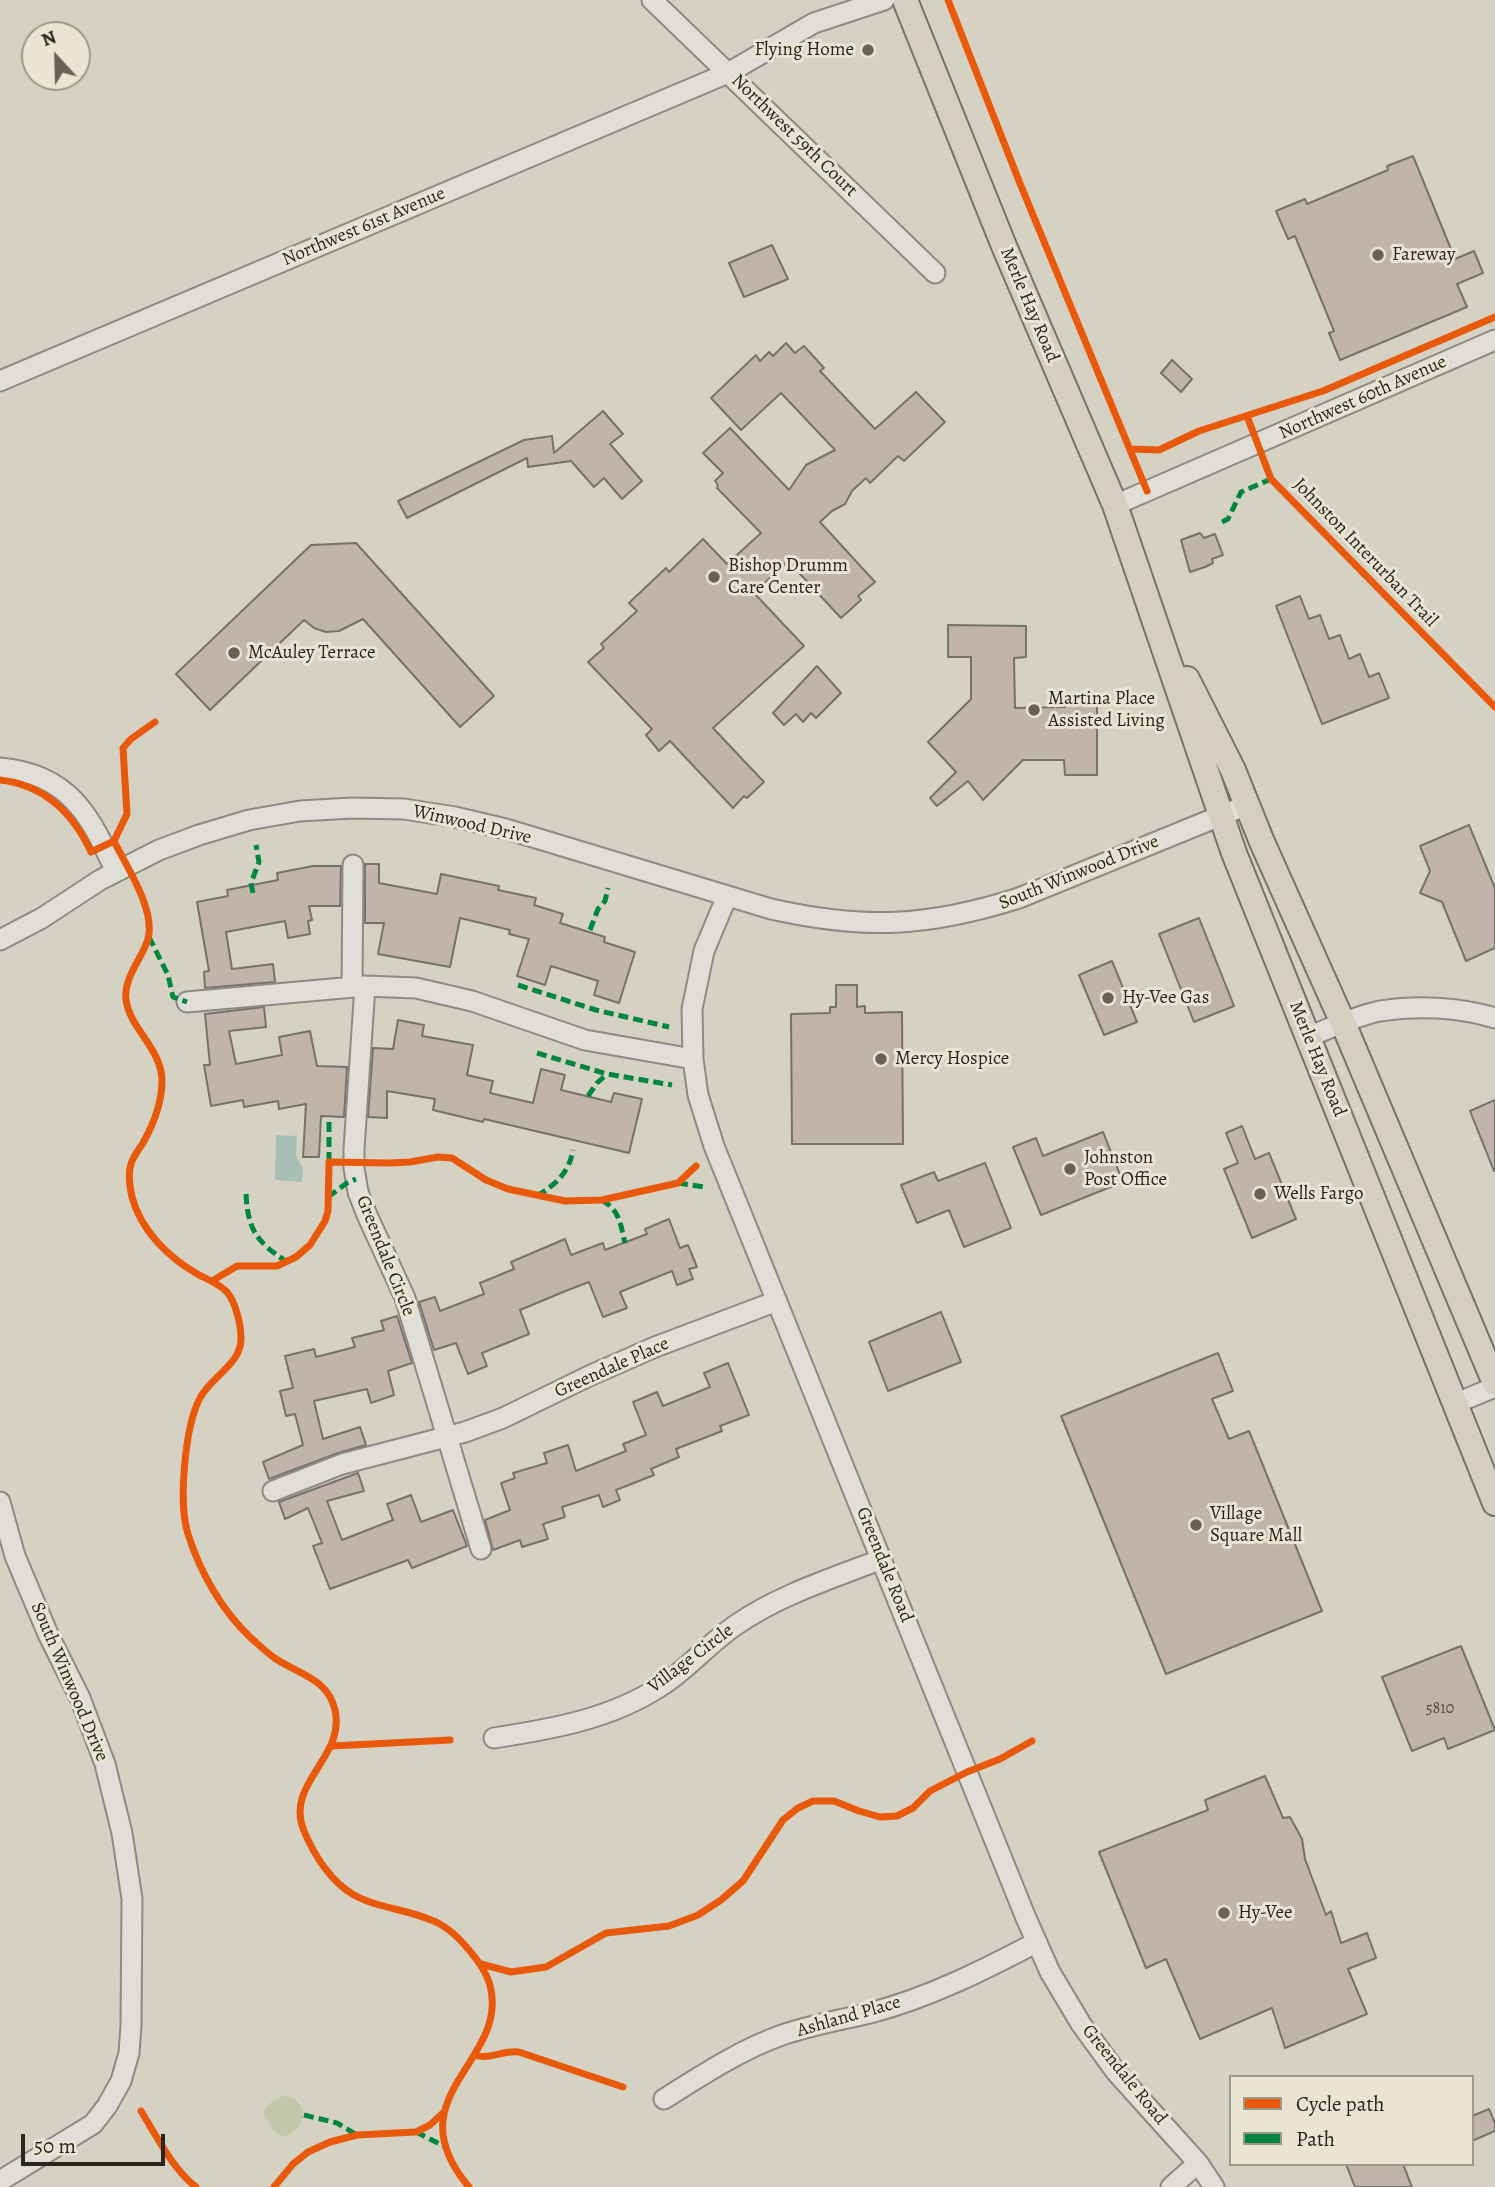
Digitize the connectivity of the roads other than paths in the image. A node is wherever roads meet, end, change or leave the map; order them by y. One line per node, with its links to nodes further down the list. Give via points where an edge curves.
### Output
1 (652, 0): 4 (street, Northwest 59th Court)
2 (884, 0): 4 (street, Northwest 61st Avenue, via 814,23)
3 (905, 0): 8 (main road, Merle Hay Road)
4 (728, 73): 5 (street, Northwest 59th Court); 7 (street, Northwest 61st Avenue)
5 (935, 273)
6 (1495, 340): 8 (street, Northwest 60th Avenue)
7 (0, 381)
8 (1115, 505): 9 (main road, Merle Hay Road)
9 (1152, 610): 11 (main road, Merle Hay Road); 12 (main road, Merle Hay Road)
10 (0, 768): 15 (street, via 20,769 54,784 82,808)
11 (1247, 805): 12 (street, South Winwood Drive); 21 (main road, Merle Hay Road)
12 (1221, 816): 16 (street, South Winwood Drive, via 1019,898 938,919 855,923 813,918); 22 (main road, Merle Hay Road)
13 (619, 863): 15 (street, Winwood Drive, via 456,817 365,808 300,811 249,820 159,850); 16 (street, South Winwood Drive)
14 (353, 865): 18 (street, Greendale Circle)
15 (116, 872): 17 (street, Winwood Drive)
16 (727, 896): 23 (street, Greendale Road, via 704,951 692,1009)
17 (0, 940)
18 (358, 986): 19 (street); 23 (street, via 416,988 451,995 585,1040); 27 (street, Greendale Circle, via 354,1149 358,1192 405,1298)
19 (187, 1002)
20 (1495, 1018): 21 (street, via 1431,1007 1379,1011)
21 (1343, 1023): 22 (street); 25 (main road, Merle Hay Road)
22 (1308, 1037): 26 (main road, Merle Hay Road)
23 (693, 1059): 24 (street, Greendale Road, via 698,1096 714,1146)
24 (777, 1301): 27 (street, Greendale Place, via 589,1376 503,1418); 32 (street, Greendale Road)
25 (1495, 1385): 26 (street)
26 (1454, 1404): 30 (main road, Merle Hay Road)
27 (447, 1437): 28 (street, Greendale Place, via 342,1464); 31 (street)
28 (273, 1492)
29 (0, 1502): 37 (street, South Winwood Drive, via 15,1556 105,1764 132,1899 131,2025 121,2081 93,2124)
30 (1495, 1503)
31 (481, 1549)
32 (882, 1559): 33 (street, Village Circle, via 783,1598 747,1618 660,1687 606,1714); 34 (street, Greendale Road)
33 (494, 1738)
34 (1037, 1942): 35 (street, Ashland Place, via 936,1991 780,2036 738,2054); 36 (street, Greendale Road, via 1081,2024 1116,2072)
35 (664, 2099)
36 (1198, 2163): 38 (street); 39 (street, Greendale Road)
37 (0, 2181)
38 (1171, 2187)
39 (1214, 2187)

